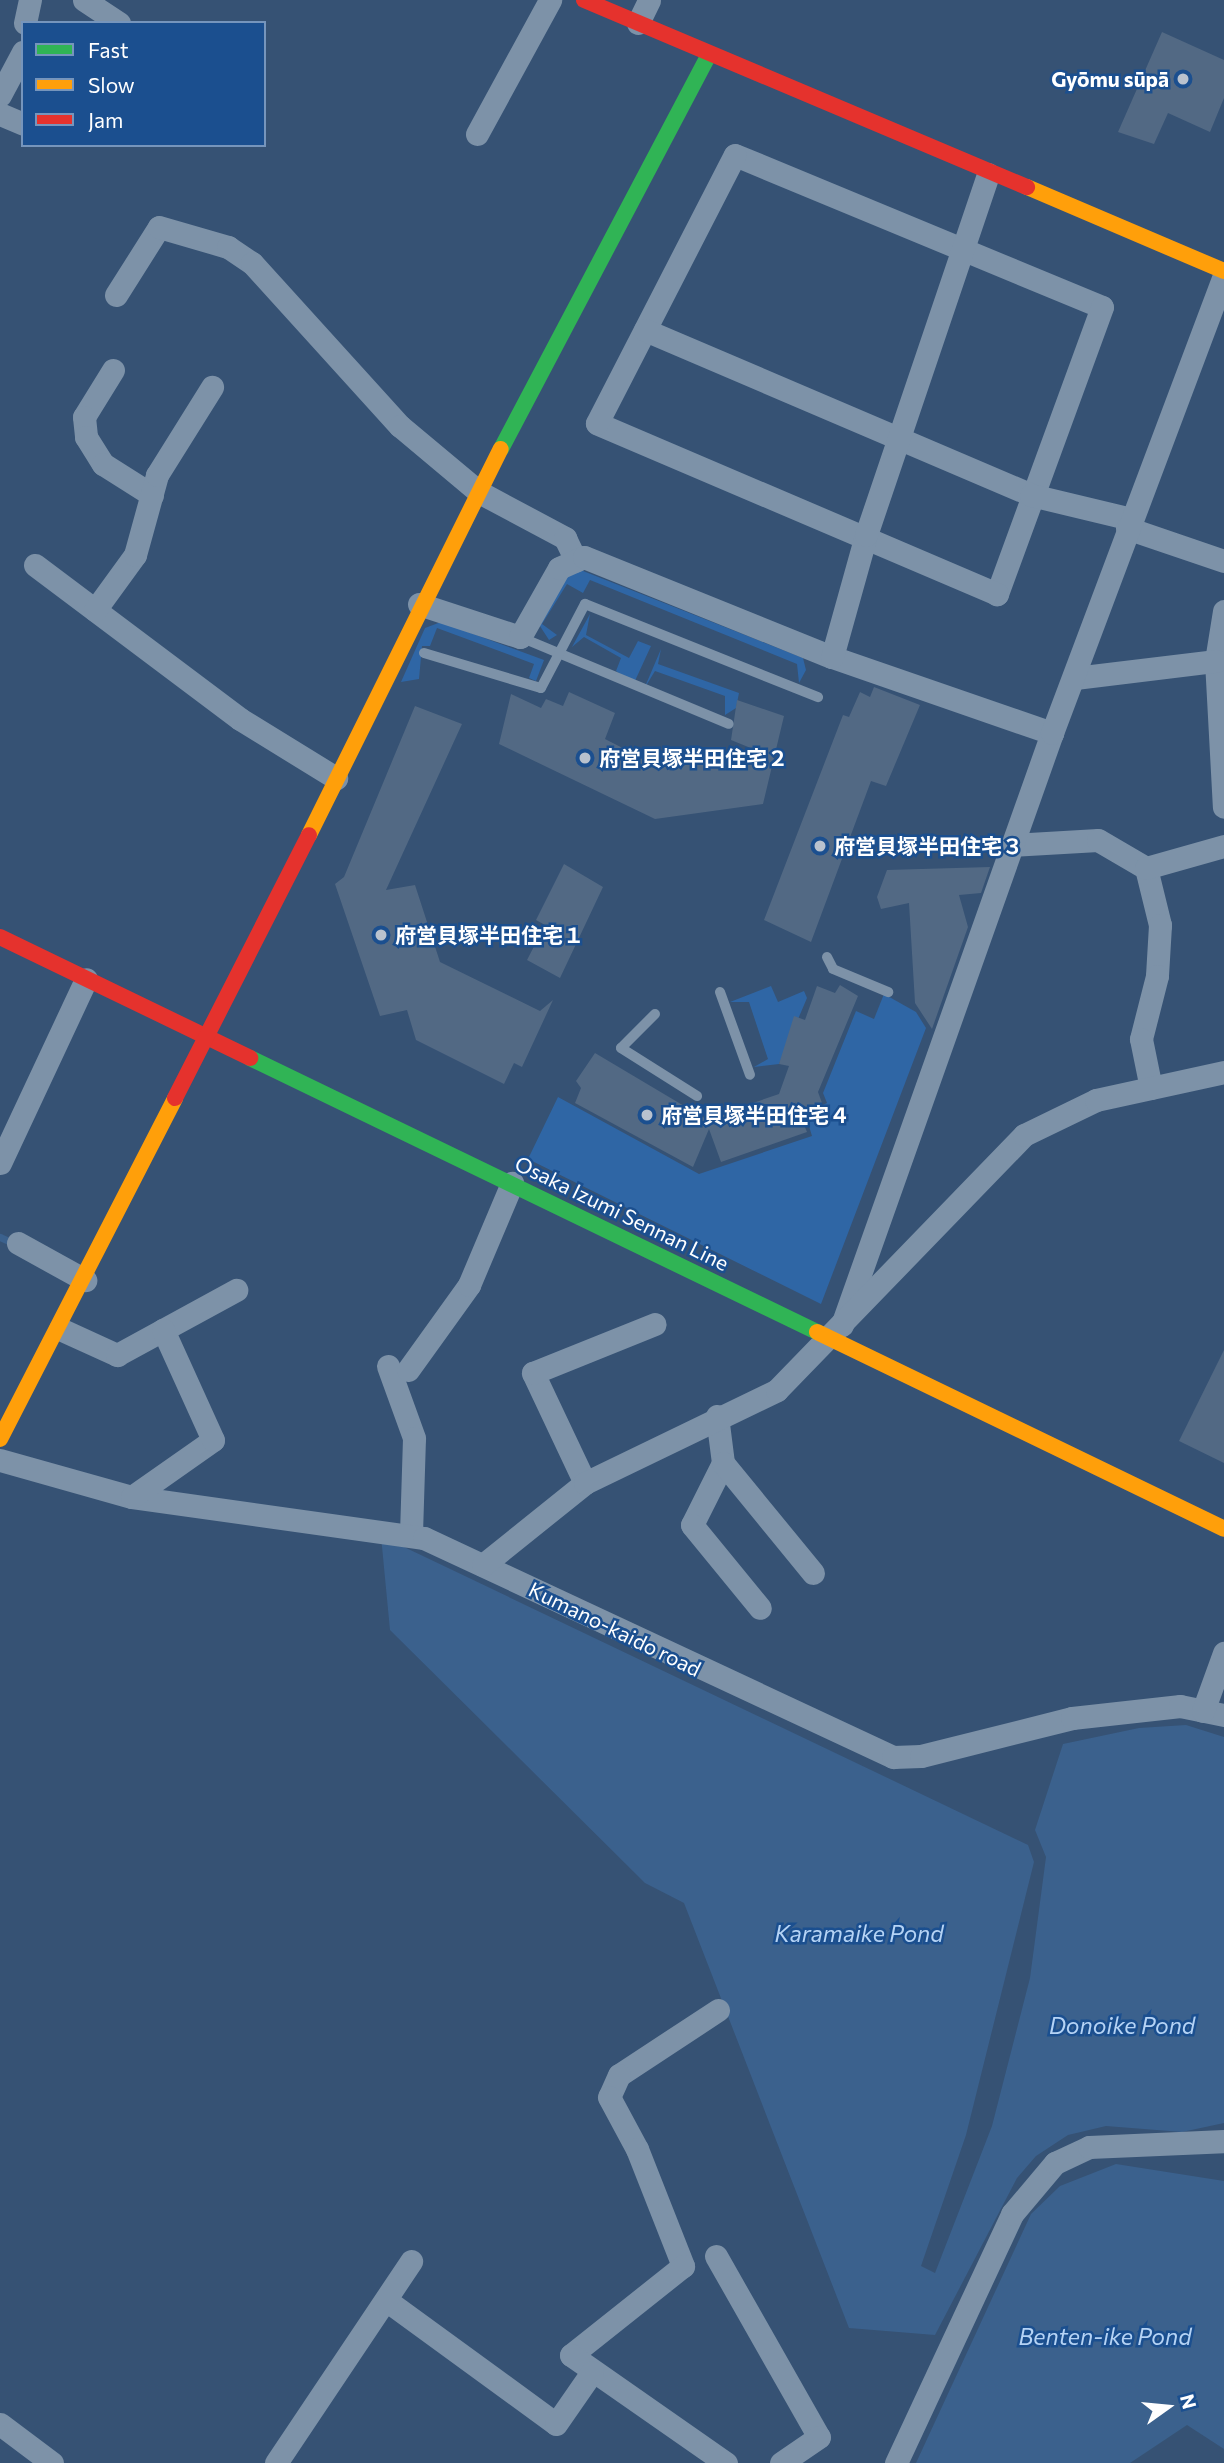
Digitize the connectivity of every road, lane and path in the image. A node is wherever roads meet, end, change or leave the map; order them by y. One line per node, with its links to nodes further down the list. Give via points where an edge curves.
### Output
1 (30, 0): 6 (street)
2 (84, 0): 7 (street)
3 (550, 0): 14 (street)
4 (583, 0): 8 (street)
5 (649, 0): 8 (street)
6 (25, 21)
7 (116, 21)
8 (638, 23): 9 (street)
9 (709, 54): 15 (street); 23 (street)
10 (21, 56): 11 (street)
11 (0, 95)
12 (0, 114): 13 (street)
13 (21, 123)
14 (477, 134)
15 (989, 174): 16 (street); 17 (street)
16 (961, 250): 19 (street, via 735,155); 22 (street); 25 (street, via 1102,307)
17 (1224, 273): 26 (street)
18 (116, 295): 23 (street, via 159,227 228,247 252,263 400,426)
19 (645, 330): 22 (street); 27 (street, via 597,423)
20 (113, 370): 24 (street, via 84,417 86,437 103,464)
21 (212, 387): 24 (street, via 157,475)
22 (898, 438): 25 (street); 27 (street)
23 (479, 492): 28 (street, via 565,538); 31 (street)
24 (152, 495): 32 (street, via 135,555 119,585)
25 (1031, 495): 26 (street); 27 (street, via 996,594)
26 (1129, 524): 29 (street); 39 (street)
27 (866, 535): 38 (street)
28 (576, 561): 34 (street, via 559,568); 38 (street, via 584,557)
29 (1224, 561)
30 (35, 565): 32 (street)
31 (419, 604): 34 (street); 44 (street)
32 (95, 610): 44 (street, via 240,719)
33 (1224, 611): 35 (street)
34 (520, 637): 37 (lane)
35 (1221, 646): 39 (street); 43 (street)
36 (424, 653): 37 (lane, via 541,688)
37 (558, 654): 40 (lane, via 585,604); 41 (lane)
38 (832, 657): 42 (street)
39 (1075, 678): 42 (street)
40 (818, 697)
41 (729, 724)
42 (1052, 733): 46 (street)
43 (1221, 736): 45 (street)
44 (336, 778): 55 (street)
45 (1224, 807)
46 (1012, 845): 48 (street, via 1098,840); 69 (street)
47 (1224, 846): 48 (street)
48 (1146, 868): 58 (street, via 1160,925 1157,976 1141,1039)
49 (0, 937): 51 (street, Osaka Izumi Sennan Line)
50 (827, 957): 53 (lane, via 833,968)
51 (86, 979): 55 (street, Osaka Izumi Sennan Line); 60 (street)
52 (720, 992): 57 (lane)
53 (888, 992)
54 (655, 1014): 59 (lane, via 621,1048)
55 (205, 1037): 62 (street, Osaka Izumi Sennan Line); 64 (street)
56 (1224, 1072): 58 (street)
57 (750, 1075)
58 (1152, 1088): 69 (street, via 1096,1100 1024,1135)
59 (698, 1096)
60 (9, 1118): 61 (street)
61 (0, 1163)
62 (513, 1183): 69 (street, Osaka Izumi Sennan Line); 77 (street, via 469,1285 398,1368 414,1438)
63 (18, 1243): 64 (street)
64 (85, 1280): 67 (street)
65 (236, 1290): 68 (street)
66 (655, 1324): 74 (street, via 533,1373)
67 (60, 1329): 68 (street, via 117,1355); 71 (street)
68 (163, 1330): 75 (street, via 213,1440)
69 (836, 1332): 70 (street, via 777,1390); 76 (street, Osaka Izumi Sennan Line)
70 (717, 1416): 73 (street); 74 (street)
71 (0, 1440)
72 (0, 1460): 75 (street, Kumano-kaido road)
73 (723, 1463): 79 (street); 80 (street, via 692,1525)
74 (585, 1483): 78 (street)
75 (132, 1497): 77 (street, Kumano-kaido road)
76 (1224, 1529)
77 (411, 1535): 78 (street, Kumano-kaido road)
78 (483, 1565): 82 (street, Kumano-kaido road, via 893,1756 921,1756 1072,1718 1180,1706)
79 (813, 1573)
80 (760, 1608)
81 (1224, 1653): 82 (street)
82 (1213, 1713)
83 (718, 2010): 88 (street, via 619,2075 609,2097 638,2149 683,2266 571,2355)
84 (1224, 2141): 94 (street, via 1089,2147 1055,2163 1012,2214)
85 (716, 2256): 93 (street, via 819,2437)
86 (411, 2261): 87 (street)
87 (386, 2300): 88 (street, via 556,2424); 91 (street)
88 (592, 2372): 92 (street)
89 (0, 2424): 90 (street)
90 (52, 2463)
91 (275, 2463)
92 (726, 2463)
93 (781, 2463)
94 (896, 2463)

